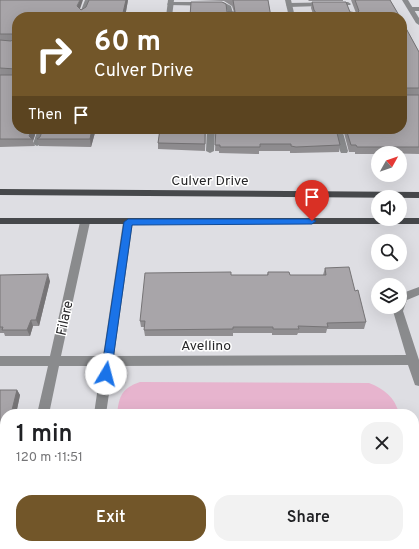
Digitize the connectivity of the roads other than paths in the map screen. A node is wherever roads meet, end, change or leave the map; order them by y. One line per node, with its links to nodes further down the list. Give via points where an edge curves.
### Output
1 (88, 0): 9 (street)
2 (405, 0): 6 (street)
3 (170, 2): 10 (street); 11 (street, via 223,4 228,6)
4 (289, 2): 5 (street); 12 (street)
5 (347, 2): 8 (street)
6 (411, 9): 7 (street); 13 (street)
7 (419, 9)
8 (351, 11)
9 (83, 12)
10 (169, 12)
11 (231, 12)
12 (291, 12)
13 (419, 23)
14 (40, 134): 17 (street)
15 (211, 134): 18 (street)
16 (339, 134): 19 (street)
17 (37, 144)
18 (210, 151)
19 (344, 151)
20 (0, 192): 21 (main road, Culver Drive)
21 (419, 195)
22 (0, 221): 24 (main road)
23 (419, 221): 25 (main road)
24 (85, 222): 25 (main road); 31 (street, Filare)
25 (128, 222): 32 (street)
26 (419, 291): 27 (street)
27 (407, 299)
28 (399, 314): 29 (street)
29 (413, 360): 32 (street, Avellino); 33 (street)
30 (0, 361): 31 (street, Avellino)
31 (54, 361): 32 (street, Avellino); 34 (street, Filare)
32 (108, 361): 35 (street)
33 (419, 381)
34 (44, 409)
35 (101, 409)

